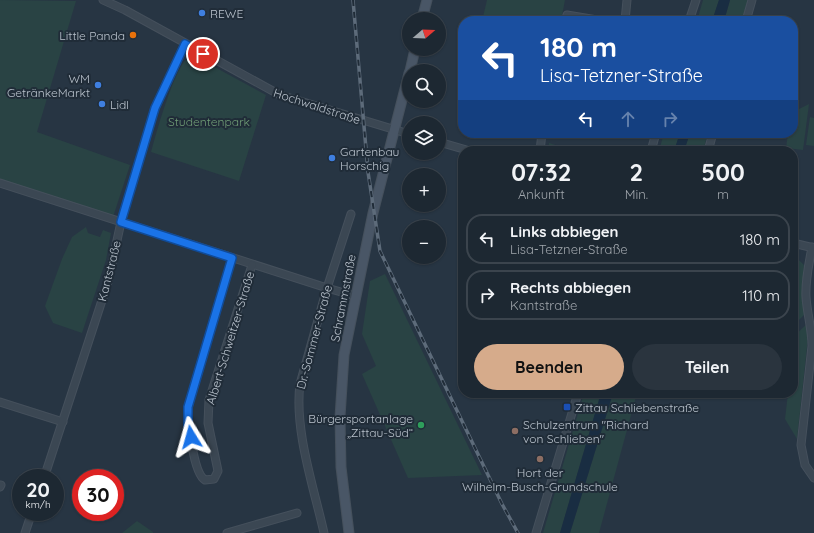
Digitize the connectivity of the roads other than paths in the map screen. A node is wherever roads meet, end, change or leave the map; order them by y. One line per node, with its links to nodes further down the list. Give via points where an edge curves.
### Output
1 (103, 0): 10 (street, Hochwaldstraße)
2 (427, 0): 6 (main road)
3 (627, 0): 7 (street)
4 (696, 0): 8 (street)
5 (752, 0): 9 (street)
6 (424, 12)
7 (625, 16)
8 (691, 16)
9 (747, 16)
10 (185, 44): 12 (street, Hochwaldstraße, via 280,95); 18 (street, Kantstraße, via 155,108)
11 (402, 99): 12 (main road, Schrammstraße)
12 (394, 130): 13 (street, Hochwaldstraße); 24 (main road, Schrammstraße)
13 (402, 132)
14 (446, 144): 15 (street)
15 (458, 148)
16 (0, 183): 18 (street)
17 (351, 214): 23 (street, Dr.-Sommer-Straße)
18 (121, 222): 21 (street); 28 (street, Kantstraße, via 108,282)
19 (798, 244): 20 (street)
20 (813, 247): 25 (street, via 806,285 812,336)
21 (232, 258): 22 (street); 22 (street, Albert-Schweitzer-Straße, via 188,407 188,425 199,472 205,480 215,478 218,471 208,423 209,400)
22 (252, 265): 23 (street)
23 (327, 288): 24 (street); 35 (street, Dr.-Sommer-Straße, via 300,384 298,400 299,423)
24 (355, 296): 36 (main road, Schrammstraße, via 344,355 340,417 341,467)
25 (812, 365): 30 (street, via 801,445 805,466)
26 (576, 398): 37 (street)
27 (0, 402): 28 (street)
28 (63, 422): 29 (street, Kantstraße)
29 (47, 469)
30 (814, 478)
31 (297, 514): 33 (street)
32 (29, 521): 34 (street)
33 (230, 532)
34 (25, 533)
35 (324, 533)
36 (350, 533)
37 (536, 533)

